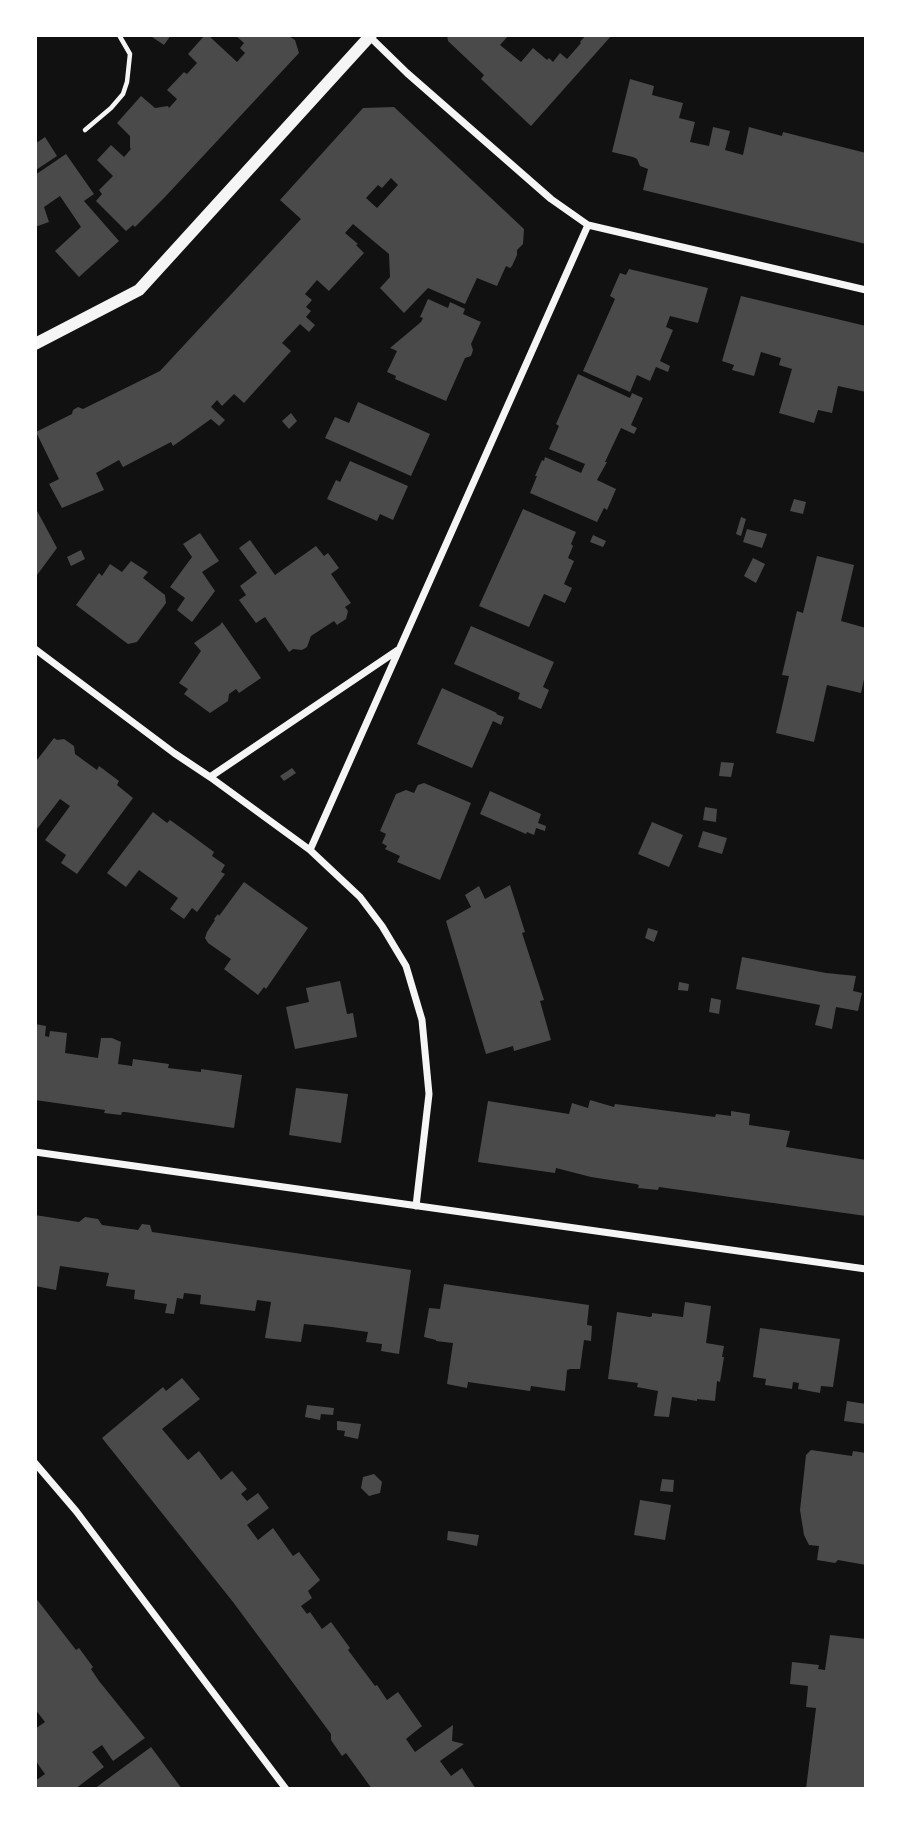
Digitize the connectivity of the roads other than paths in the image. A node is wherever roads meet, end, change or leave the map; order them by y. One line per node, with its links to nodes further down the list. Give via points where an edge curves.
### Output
1 (370, 36): 2 (street, via 551,199); 4 (street, via 139,290)
2 (588, 225): 3 (street); 6 (street)
3 (866, 290)
4 (35, 344)
5 (35, 649): 7 (street)
6 (398, 650): 7 (street); 8 (street)
7 (210, 777): 8 (street)
8 (310, 850): 10 (street, via 360,897 406,966 422,1020 429,1094)
9 (35, 1152): 10 (street)
10 (416, 1206): 11 (street)
11 (866, 1269)
12 (35, 1463): 13 (street)
13 (286, 1789)

